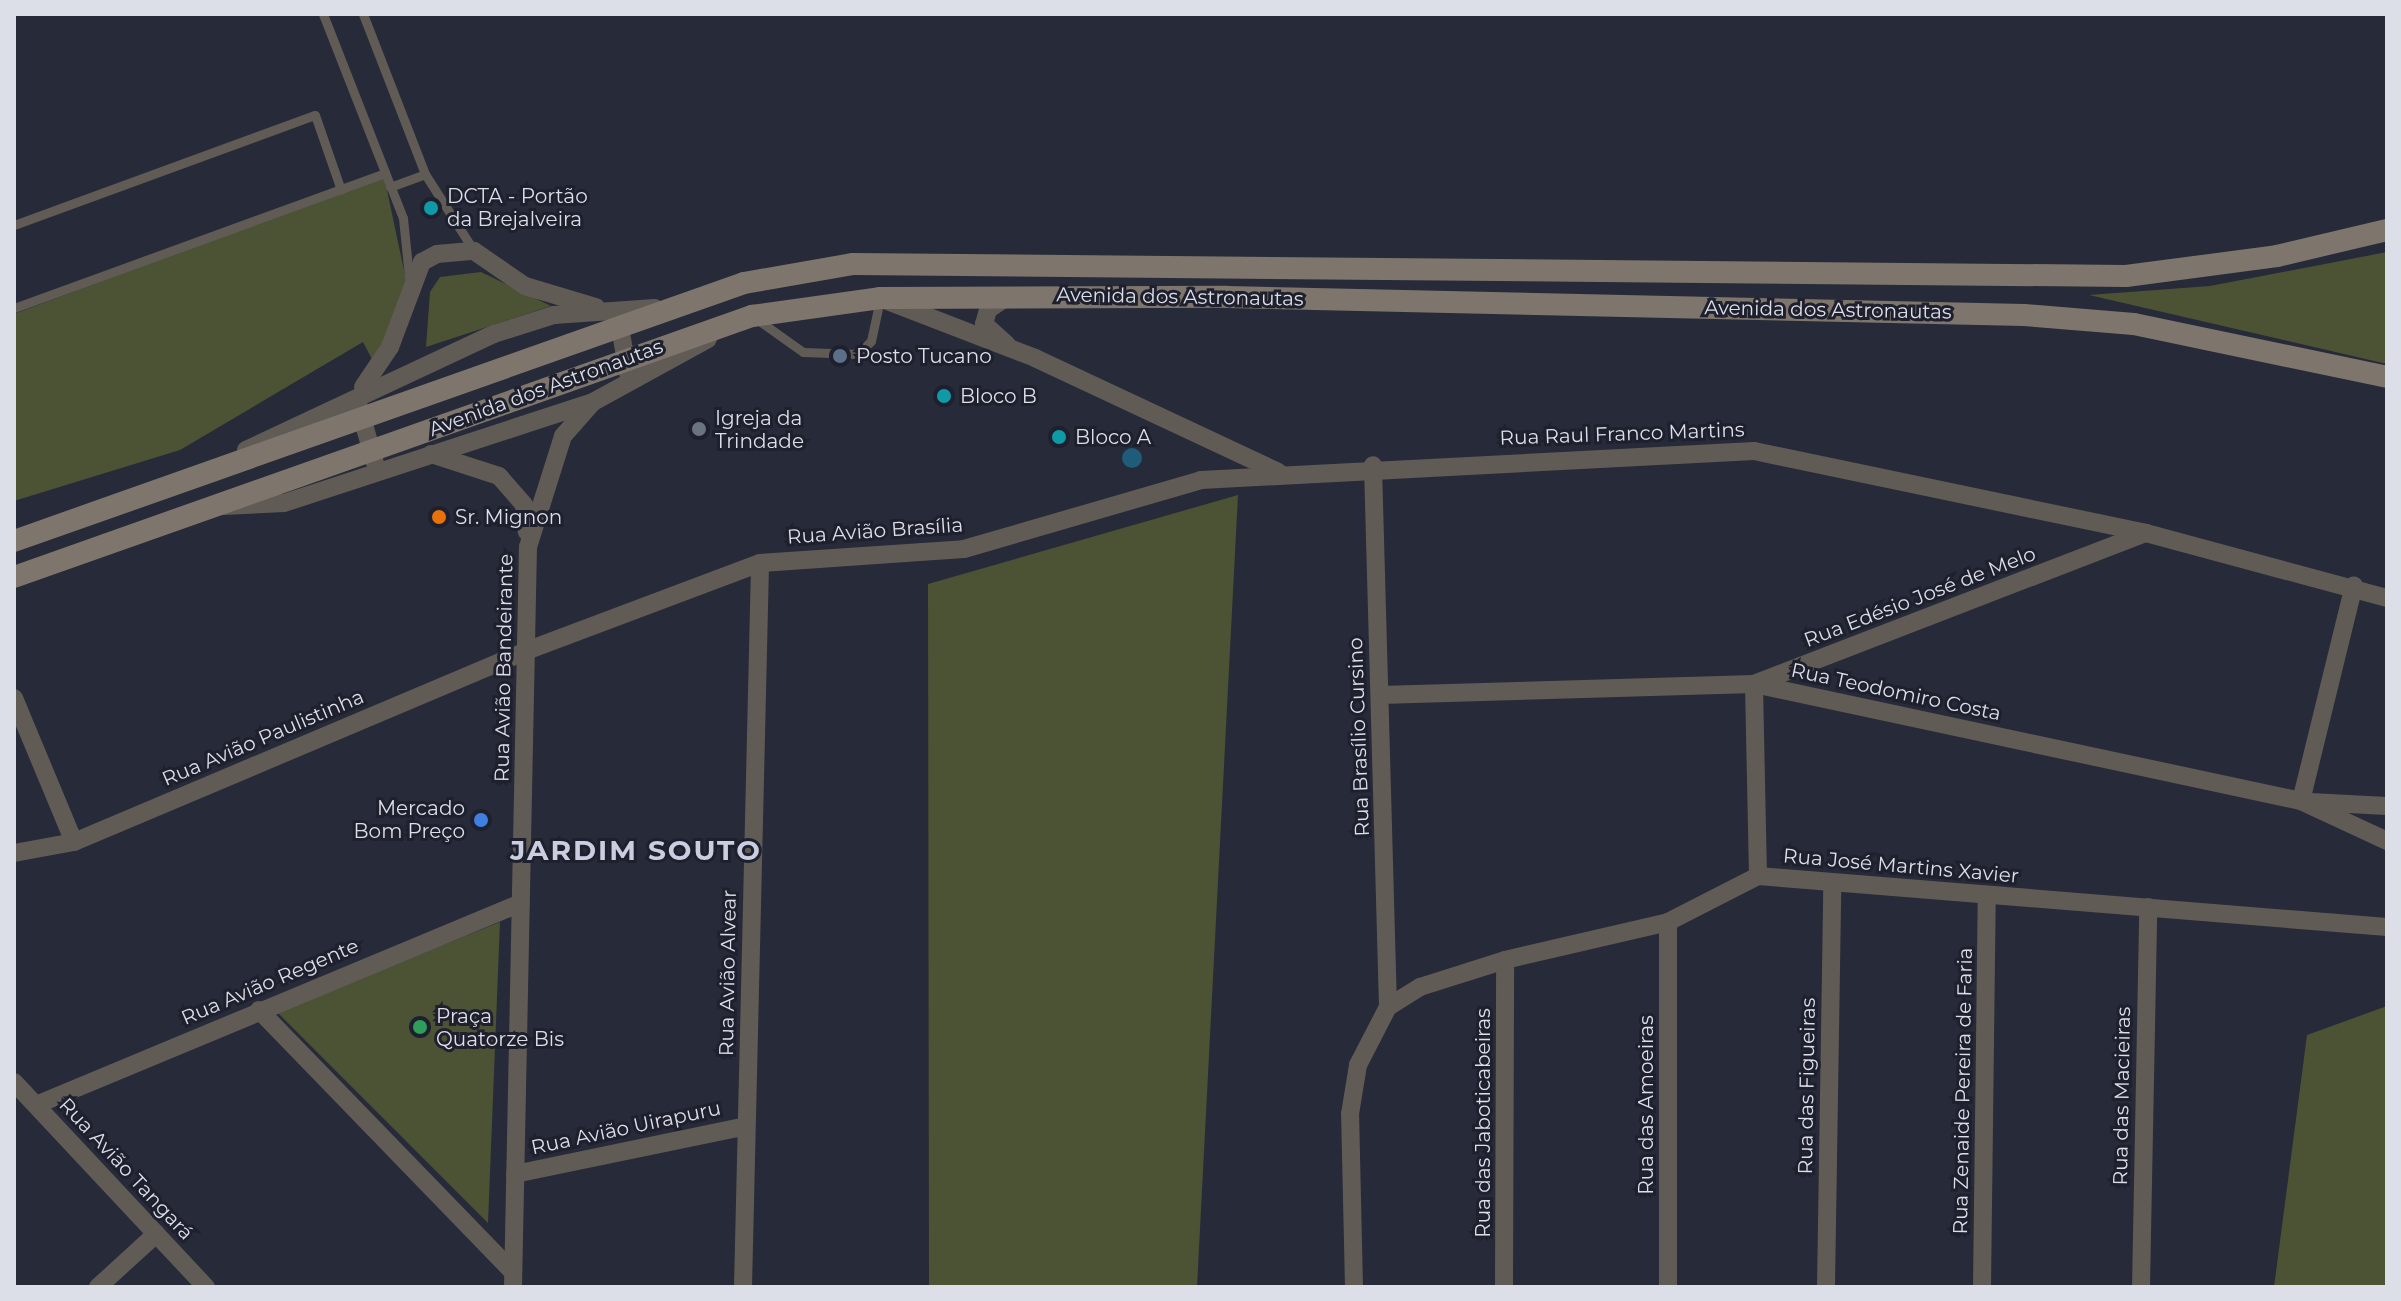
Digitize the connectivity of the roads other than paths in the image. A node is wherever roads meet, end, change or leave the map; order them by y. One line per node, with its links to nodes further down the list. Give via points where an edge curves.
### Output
1 (323, 14): 3 (lane)
2 (363, 14): 4 (lane)
3 (385, 173): 5 (lane); 6 (lane)
4 (425, 174): 5 (lane); 9 (lane)
5 (390, 187): 10 (lane, via 412,259)
6 (341, 190): 7 (lane, via 315,115); 13 (lane)
7 (14, 225)
8 (2387, 230): 15 (main road, Avenida dos Astronautas, via 2277,256 2126,276 853,264 744,283)
9 (474, 251): 10 (street, via 455,249 422,262); 15 (street, via 525,286)
10 (408, 289): 19 (street, via 390,347)
11 (1013, 295): 12 (main road, Avenida dos Astronautas); 16 (street, via 994,303 984,324); 18 (main road, Avenida dos Astronautas, via 2024,315 2134,324)
12 (880, 298): 14 (main road, Avenida dos Astronautas); 14 (lane, via 871,341 858,354 803,352); 16 (street)
13 (14, 308)
14 (752, 316): 17 (main road, Avenida dos Astronautas)
15 (618, 319): 17 (street); 19 (street, via 554,315); 21 (main road, Avenida dos Astronautas)
16 (1035, 358): 26 (street)
17 (628, 370): 20 (street); 22 (main road, Avenida dos Astronautas)
18 (2387, 377)
19 (359, 392): 21 (street); 27 (street)
20 (593, 402): 23 (street); 31 (street, Rua Avião Bandeirante, via 563,436)
21 (360, 419): 22 (street); 27 (main road, Avenida dos Astronautas)
22 (370, 452): 25 (street); 28 (main road, Avenida dos Astronautas)
23 (431, 454): 25 (street); 31 (street, via 484,469 515,490 524,505)
24 (1373, 465): 26 (street, Rua Raul Franco Martins); 29 (street, Rua Raul Franco Martins, via 1754,451); 38 (street, Rua Brasílio Cursino)
25 (381, 472): 28 (street, via 284,503)
26 (1281, 474): 32 (street, Rua Avião Brasília, via 1201,480 964,549)
27 (195, 477): 30 (main road, Avenida dos Astronautas)
28 (216, 506): 33 (main road, Avenida dos Astronautas)
29 (2146, 533): 34 (street, Rua Raul Franco Martins); 37 (street, Rua Edésio José de Melo)
30 (14, 541)
31 (528, 547): 36 (street, Rua Avião Bandeirante)
32 (760, 563): 36 (street, Rua Avião Brasília); 57 (street, Rua Avião Alvear)
33 (14, 577)
34 (2354, 585): 35 (street, Rua Raul Franco Martins); 40 (street)
35 (2387, 598)
36 (526, 651): 43 (street, Rua Avião Paulistinha); 48 (street, Rua Avião Bandeirante)
37 (1754, 684): 38 (street, Rua Teodomiro Costa); 40 (street, Rua Teodomiro Costa); 45 (street)
38 (1380, 695): 53 (street, Rua Brasílio Cursino)
39 (14, 698): 43 (street)
40 (2301, 801): 41 (street); 42 (street, Rua Teodomiro Costa)
41 (2387, 806)
42 (2387, 841)
43 (74, 842): 44 (street, Rua Avião Paulistinha)
44 (14, 853)
45 (1758, 876): 46 (street, Rua José Martins Xavier); 50 (street, Rua José Martins Xavier)
46 (1832, 886): 47 (street, Rua José Martins Xavier); 67 (street, Rua das Figueiras)
47 (1987, 896): 49 (street, Rua José Martins Xavier); 68 (street, Rua Zenaide Pereira de Faria)
48 (521, 903): 54 (street, Rua Avião Regente); 58 (street, Rua Avião Bandeirante)
49 (2148, 907): 51 (street, Rua José Martins Xavier); 69 (street, Rua das Macieiras)
50 (1668, 922): 52 (street, Rua José Martins Xavier); 66 (street, Rua das Amoeiras)
51 (2387, 927)
52 (1505, 960): 53 (street, Rua José Martins Xavier, via 1420,987); 65 (street, Rua das Jaboticabeiras)
53 (1388, 1007): 64 (street, via 1358,1065 1350,1114)
54 (259, 1010): 56 (street, Rua Avião Regente); 60 (street)
55 (14, 1082): 56 (street, Rua Avião Tangará)
56 (36, 1105): 59 (street, Rua Avião Tangará)
57 (746, 1126): 58 (street, Rua Avião Uirapuru); 63 (street, Rua Avião Alvear)
58 (515, 1174): 60 (street, Rua Avião Bandeirante)
59 (156, 1234): 61 (street); 62 (street, Rua Avião Tangará)
60 (513, 1279)
61 (98, 1287)
62 (206, 1287)
63 (743, 1287)
64 (1354, 1287)
65 (1504, 1287)
66 (1668, 1287)
67 (1826, 1287)
68 (1982, 1287)
69 (2141, 1287)

